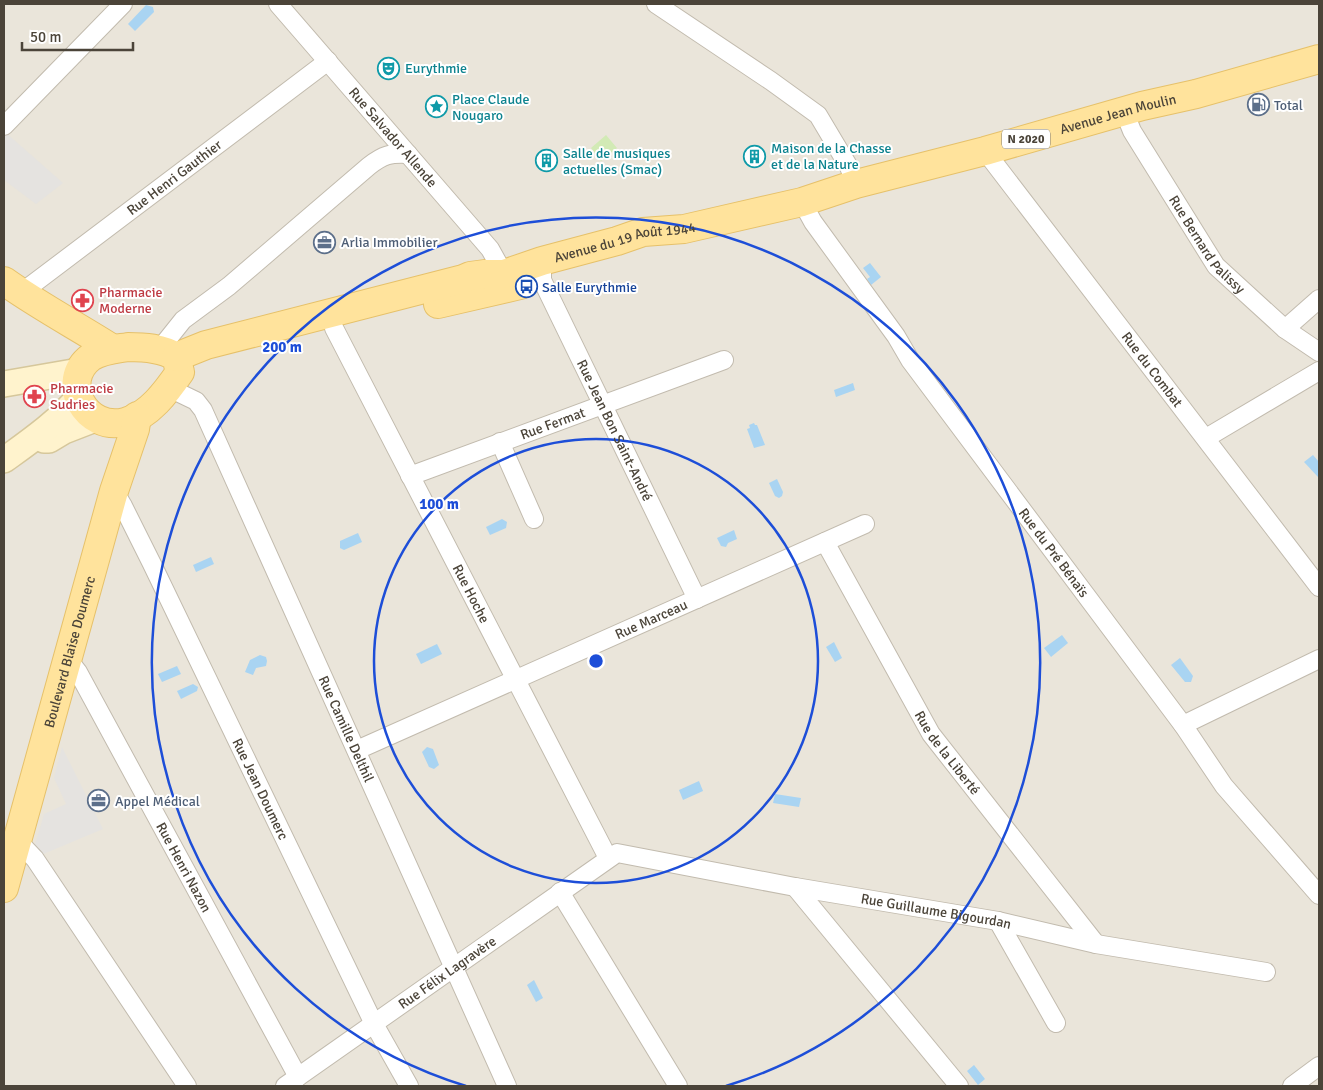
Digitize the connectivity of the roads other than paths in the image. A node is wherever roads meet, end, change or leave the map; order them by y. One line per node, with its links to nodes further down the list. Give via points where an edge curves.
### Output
1 (124, 4): 7 (street)
2 (278, 4): 5 (street, Rue Salvador Allende)
3 (656, 4): 12 (street, via 818,115)
4 (1319, 59): 6 (main road, Avenue Jean Moulin / N 2020)
5 (328, 61): 8 (street, Rue Salvador Allende); 17 (street, Rue Henri Gauthier)
6 (1124, 111): 9 (main road, Avenue Jean Moulin / N 2020); 20 (street, Rue Bernard Palissy, via 1132,132 1216,266)
7 (4, 126)
8 (384, 126): 10 (street, Rue Salvador Allende); 11 (street, via 376,156)
9 (984, 151): 12 (main road, Avenue Jean Moulin / N 2020); 31 (street, Rue du Combat)
10 (408, 154): 11 (street, via 392,153); 16 (street, Rue Salvador Allende, via 490,249)
11 (368, 166): 24 (street, via 229,286 189,316)
12 (856, 184): 13 (main road, Avenue Jean Moulin / N 2020)
13 (802, 202): 14 (main road, Avenue Jean Moulin / N 2020); 45 (street, Rue du Pré Bénaïs, via 910,360)
14 (684, 229): 15 (main road, Avenue du 19 Août 1944, via 654,248 617,249)
15 (542, 270): 16 (main road, Avenue du 19 Août 1944); 19 (main road, Avenue du 19 Août 1944); 28 (street, Rue Jean Bon Saint-André)
16 (504, 274): 24 (main road, Avenue du 19 Août 1944, via 470,276 206,345)
17 (22, 294): 21 (main road); 26 (main road, via 66,336)
18 (1319, 299): 20 (street)
19 (334, 328): 24 (main road, Avenue du 19 Août 1944, via 210,361); 35 (street, Rue Hoche)
20 (1285, 330): 22 (street, Rue Bernard Palissy)
21 (113, 349): 24 (main road, via 136,347); 26 (main road, via 92,356)
22 (1319, 352)
23 (724, 360): 28 (street, Rue Fermat)
24 (171, 367): 29 (main road, via 155,403); 46 (street, Rue Camille Delthil, via 203,410)
25 (1319, 371): 31 (street)
26 (80, 377): 27 (main road); 30 (main road, via 85,409); 32 (main road, via 71,407)
27 (4, 384)
28 (602, 404): 33 (street, Rue Fermat); 41 (street, Rue Jean Bon Saint-André)
29 (137, 416): 30 (main road, via 115,424); 36 (main road, Boulevard Blaise Doumerc)
30 (95, 419): 32 (main road, via 49,440)
31 (1206, 438): 40 (street, Rue du Combat)
32 (32, 440): 34 (main road)
33 (500, 442): 35 (street, Rue Fermat); 37 (street)
34 (4, 460)
35 (410, 476): 44 (street, Rue Hoche)
36 (114, 490): 42 (main road, Boulevard Blaise Doumerc); 58 (street, Rue Jean Doumerc)
37 (534, 519)
38 (865, 524): 39 (street, Rue Marceau)
39 (825, 542): 41 (street, Rue Marceau); 54 (street, Rue de la Liberté, via 931,734)
40 (1319, 586)
41 (697, 599): 44 (street, Rue Marceau)
42 (67, 658): 47 (main road, Boulevard Blaise Doumerc); 60 (street, Rue Henri Nazon, via 87,690)
43 (1319, 659): 45 (street)
44 (516, 680): 46 (street, Rue Marceau); 48 (street, Rue Hoche)
45 (1183, 725): 52 (street, Rue du Pré Bénaïs, via 1224,786)
46 (357, 750): 55 (street, Rue Camille Delthil)
47 (17, 840): 50 (main road, Boulevard Blaise Doumerc); 61 (street, via 35,859)
48 (608, 858): 49 (street, Rue Guillaume Bigourdan, via 616,853); 51 (street, Rue Félix Lagravère)
49 (795, 887): 53 (street, Rue Guillaume Bigourdan); 65 (street)
50 (4, 888)
51 (560, 892): 55 (street, Rue Félix Lagravère); 64 (street)
52 (1319, 895)
53 (998, 921): 54 (street, Rue Guillaume Bigourdan); 57 (street)
54 (1096, 944): 56 (street, Rue Guillaume Bigourdan)
55 (454, 968): 58 (street, Rue Félix Lagravère); 63 (street, Rue Camille Delthil)
56 (1266, 972)
57 (1056, 1023)
58 (374, 1024): 60 (street, Rue Félix Lagravère); 62 (street, Rue Jean Doumerc)
59 (1319, 1066): 66 (street)
60 (292, 1082)
61 (187, 1086)
62 (410, 1086)
63 (507, 1086)
64 (678, 1086)
65 (960, 1086)
66 (1292, 1086)

